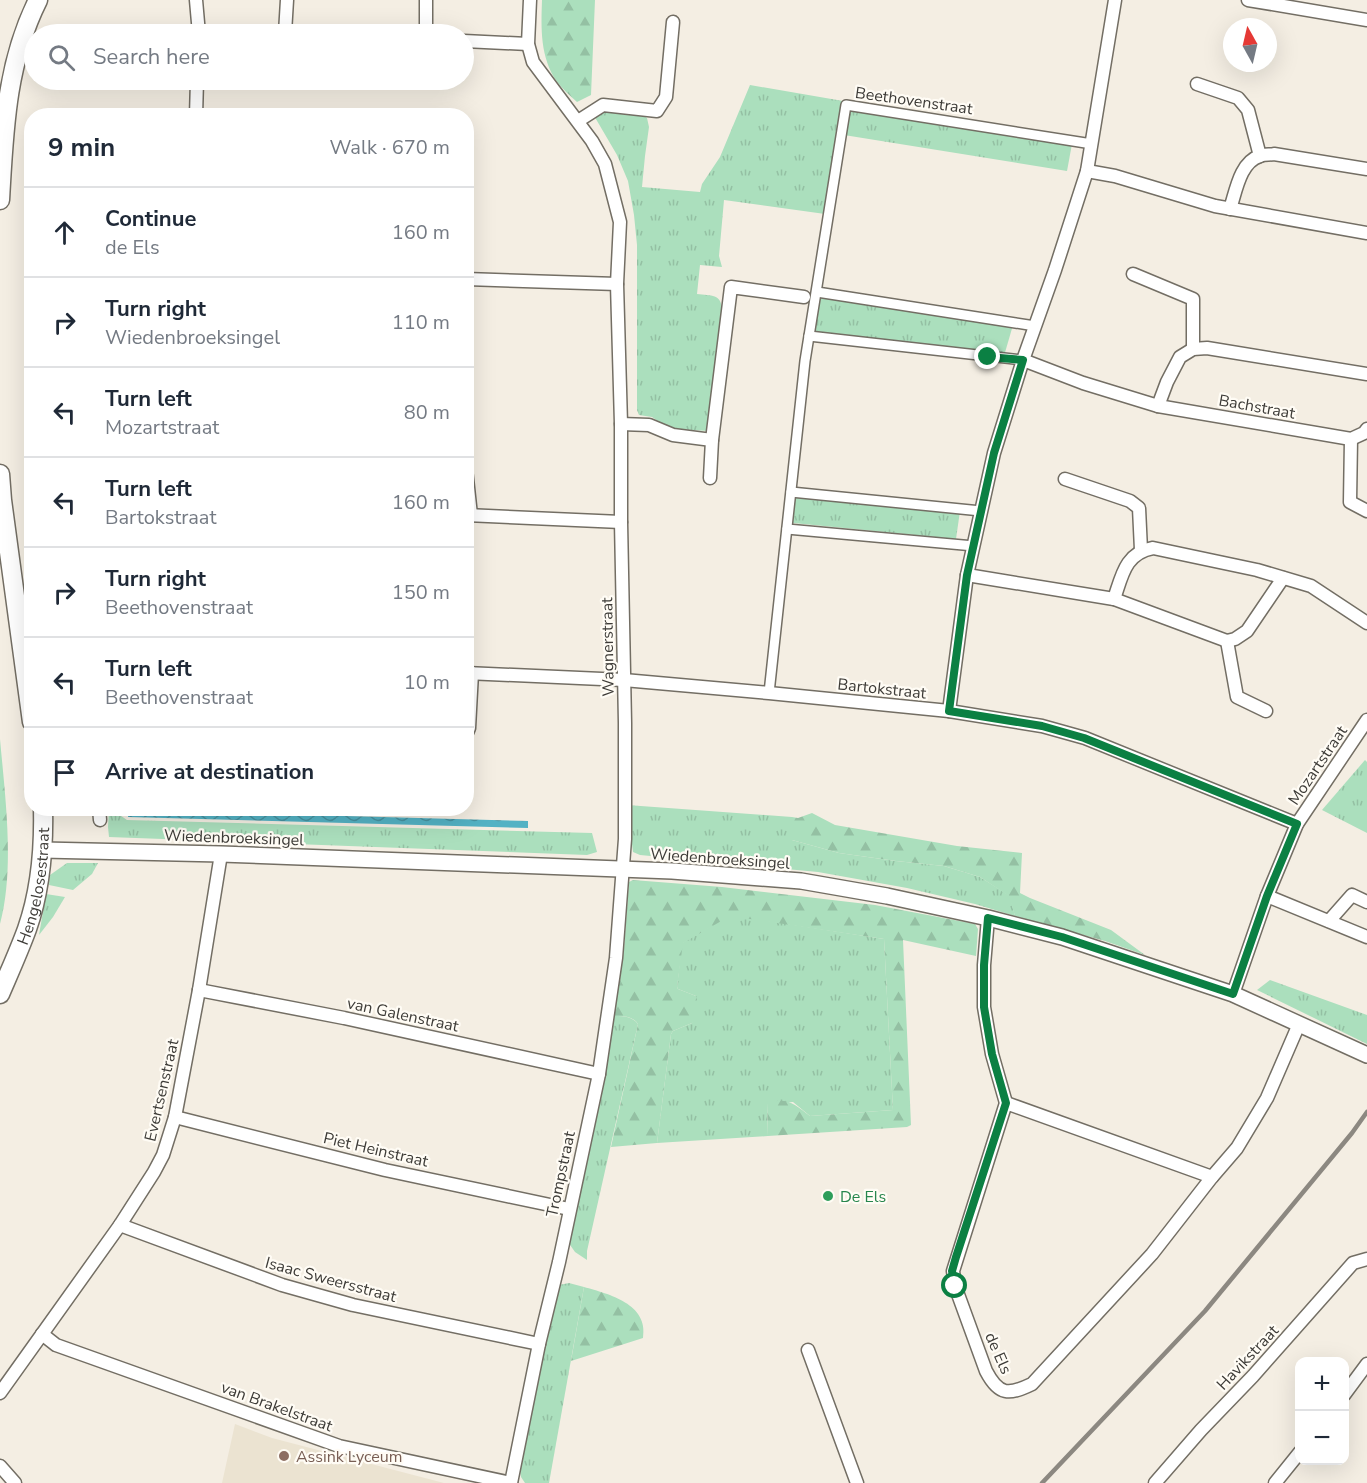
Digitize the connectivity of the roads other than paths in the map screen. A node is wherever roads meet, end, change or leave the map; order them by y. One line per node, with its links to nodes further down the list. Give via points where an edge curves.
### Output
1 (38, 0): 10 (main road)
2 (196, 0): 11 (street)
3 (287, 0): 12 (street)
4 (426, 0): 13 (street)
5 (530, 0): 16 (street, Wagnerstraat)
6 (1115, 0): 21 (street)
7 (1248, 0): 8 (street)
8 (1367, 20)
9 (673, 22): 20 (street, via 666,97 657,111 603,105)
10 (28, 24)
11 (198, 24)
12 (286, 24)
13 (426, 24)
14 (24, 35): 25 (main road, via 9,90)
15 (474, 41): 16 (street)
16 (528, 44): 20 (street, Wagnerstraat, via 533,62)
17 (1197, 84): 22 (street, via 1238,98 1248,110)
18 (197, 90): 19 (street)
19 (196, 108)
20 (578, 120): 30 (street, Wagnerstraat, via 605,164 620,222)
21 (1092, 144): 24 (street); 31 (street, Beethovenstraat, via 846,105)
22 (1260, 156): 23 (street, via 1274,154); 26 (street, via 1249,161 1242,172)
23 (1367, 169)
24 (1087, 171): 26 (street); 33 (street)
25 (0, 200)
26 (1230, 209): 27 (street)
27 (1367, 233)
28 (1133, 274): 35 (street, via 1193,299)
29 (474, 279): 30 (street)
30 (617, 284): 39 (street, Wagnerstraat)
31 (816, 292): 33 (street); 34 (street, Beethovenstraat)
32 (804, 297): 42 (street, via 731,287)
33 (1035, 326): 36 (street)
34 (809, 336): 36 (street); 46 (street, Beethovenstraat)
35 (1193, 349): 37 (street); 38 (street, via 1180,357)
36 (1023, 360): 38 (street, Bachstraat); 47 (street, via 994,453)
37 (1367, 374)
38 (1158, 406): 41 (street, Bachstraat)
39 (621, 424): 42 (street, via 649,425 673,435); 50 (street, Wagnerstraat)
40 (1367, 429): 41 (street)
41 (1351, 439): 48 (street, via 1350,502)
42 (712, 440): 44 (street)
43 (0, 474): 57 (main road)
44 (710, 478)
45 (1065, 479): 53 (street, via 1130,501 1139,508)
46 (791, 492): 47 (street); 51 (street, Beethovenstraat)
47 (981, 511): 52 (street)
48 (1367, 511)
49 (474, 515): 50 (street)
50 (621, 522): 61 (street, Wagnerstraat)
51 (787, 529): 52 (street); 62 (street, Beethovenstraat)
52 (974, 546): 54 (street)
53 (1141, 550): 55 (street, via 1153,548); 56 (street, via 1129,560)
54 (967, 575): 56 (street); 63 (street)
55 (1283, 578): 58 (street, via 1311,586); 59 (street, via 1247,631)
56 (1114, 599): 59 (street)
57 (24, 613)
58 (1367, 623)
59 (1227, 641): 64 (street, via 1237,697)
60 (474, 673): 61 (street, Bartokstraat)
61 (624, 680): 62 (street, Bartokstraat); 70 (street, Wagnerstraat)
62 (770, 693): 63 (street, Bartokstraat)
63 (949, 711): 67 (street, Bartokstraat, via 1042,726 1084,738)
64 (1266, 711)
65 (1367, 720): 67 (street, Mozartstraat)
66 (43, 816): 68 (main road, Hengelosestraat)
67 (1297, 824): 71 (street, Mozartstraat)
68 (43, 850): 69 (street, Wiedenbroeksingel); 77 (main road, Hengelosestraat, via 28,927)
69 (221, 854): 70 (street, Wiedenbroeksingel); 76 (street, Evertsenstraat)
70 (622, 870): 73 (street, Wiedenbroeksingel, via 801,881); 81 (street, Trompstraat, via 616,958)
71 (1267, 896): 74 (street); 78 (street, Mozartstraat)
72 (1367, 902): 74 (street, via 1352,895)
73 (988, 918): 78 (street, Wiedenbroeksingel, via 1062,937); 82 (street, via 984,1007)
74 (1329, 921): 75 (street)
75 (1367, 937)
76 (199, 990): 81 (street, van Galenstraat); 83 (street, Evertsenstraat)
77 (0, 994)
78 (1233, 994): 79 (street, Wiedenbroeksingel)
79 (1299, 1024): 80 (street, Wiedenbroeksingel); 84 (street, de Els, via 1267,1098 1237,1148)
80 (1367, 1055)
81 (599, 1074): 85 (street, Trompstraat)
82 (1006, 1103): 84 (street); 84 (street, de Els, via 952,1271 986,1371 993,1384 1004,1390 1015,1392 1032,1384 1152,1254)
83 (175, 1117): 85 (street, Piet Heinstraat, via 385,1170); 86 (street, Evertsenstraat, via 159,1164)
84 (1212, 1177)
85 (569, 1209): 89 (street, Trompstraat)
86 (120, 1225): 88 (street, Evertsenstraat); 89 (street, Isaac Sweersstraat, via 292,1288 353,1305)
87 (1367, 1259): 97 (street, Havikstraat, via 1353,1263)
88 (42, 1334): 93 (street, Evertsenstraat); 95 (street, van Brakelstraat, via 56,1345 339,1446)
89 (539, 1344): 95 (street, Trompstraat)
90 (808, 1350): 96 (street)
91 (1367, 1364): 92 (street)
92 (1349, 1388)
93 (0, 1393)
94 (1295, 1457): 98 (street)
95 (511, 1483)
96 (857, 1483)
97 (1155, 1483)
98 (1275, 1483)

